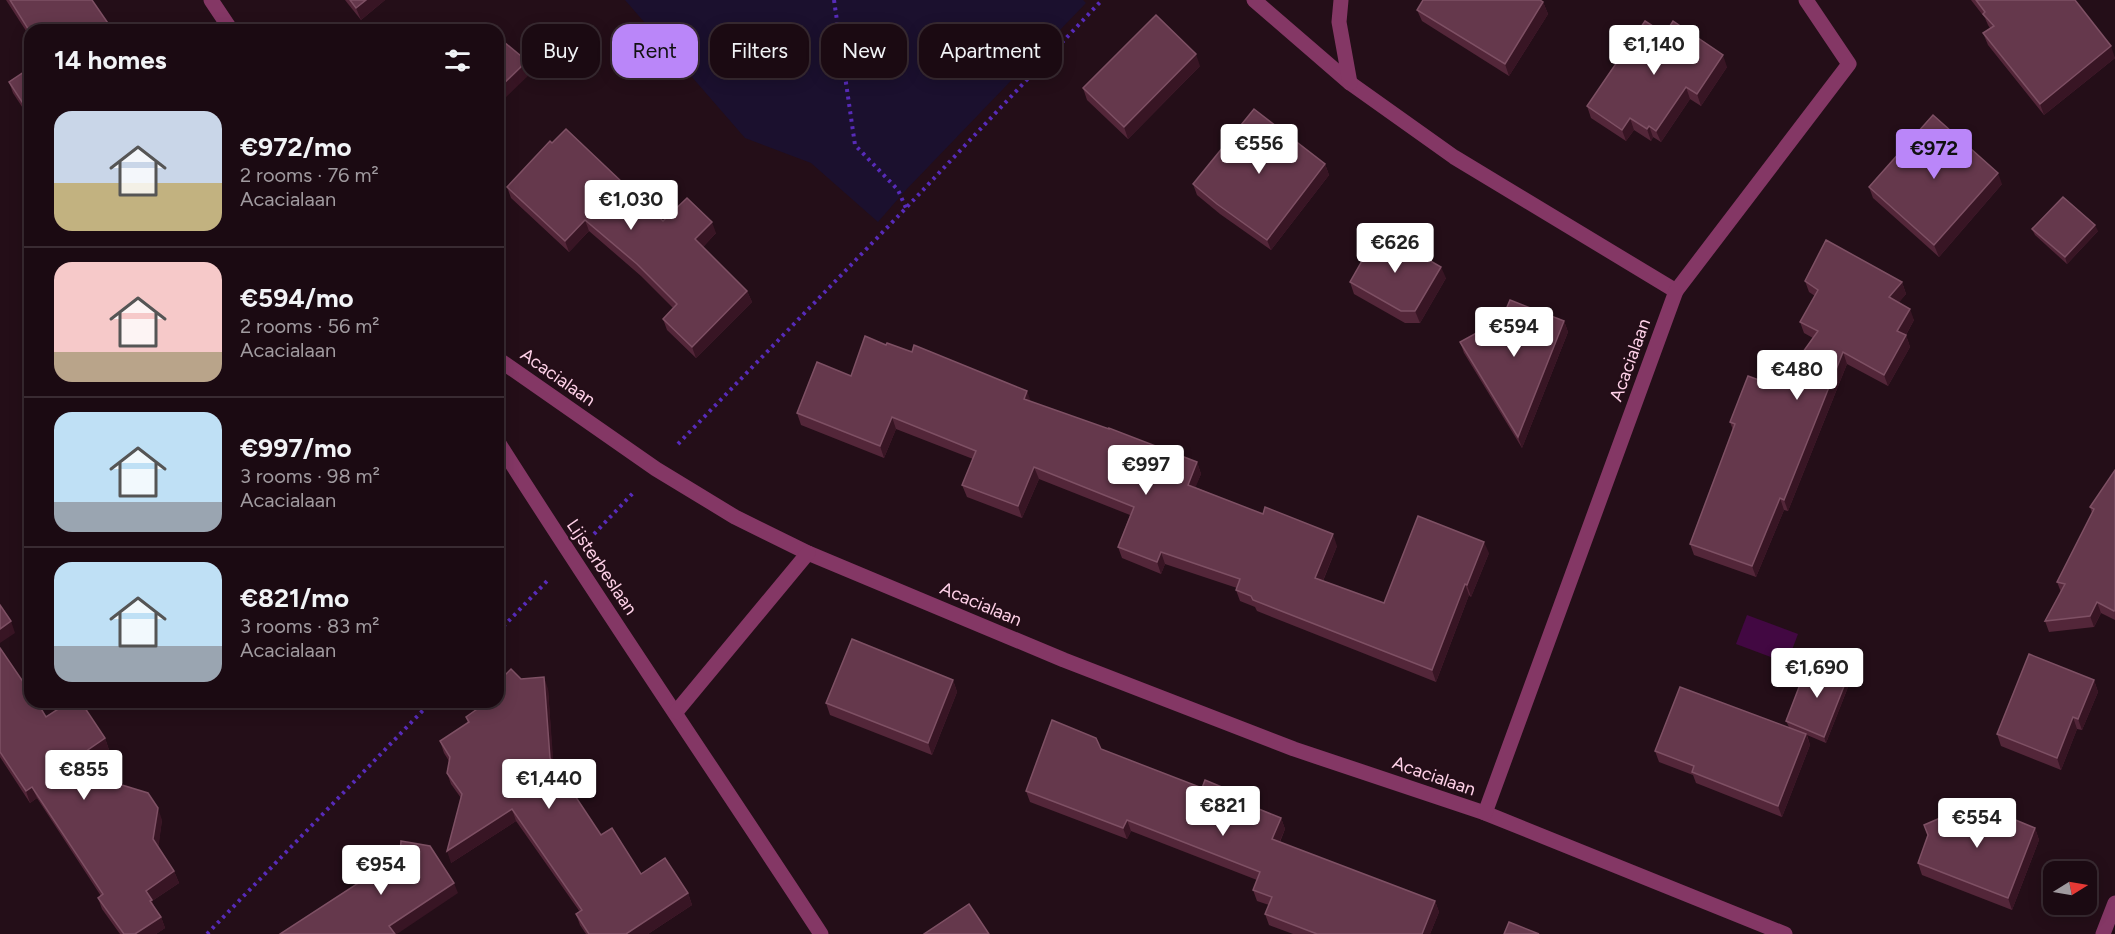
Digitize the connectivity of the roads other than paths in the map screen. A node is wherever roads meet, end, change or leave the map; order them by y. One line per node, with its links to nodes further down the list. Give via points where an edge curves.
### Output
1 (211, 0): 5 (street)
2 (1254, 0): 6 (street)
3 (1341, 0): 6 (street, via 1339,22)
4 (1806, 0): 7 (street, Acacialaan, via 1849,64)
5 (227, 24)
6 (1350, 83): 7 (street, via 1454,157)
7 (1676, 291): 12 (street, Acacialaan)
8 (504, 363): 10 (street, Acacialaan, via 656,470 735,517)
9 (504, 451): 11 (street, Lijsterbeslaan)
10 (808, 553): 11 (street); 12 (street, Acacialaan, via 1054,656 1272,741)
11 (676, 712): 14 (street, Lijsterbeslaan)
12 (1485, 813): 15 (street, Acacialaan)
13 (2115, 903): 16 (street)
14 (821, 934)
15 (1785, 934)
16 (2103, 934)

